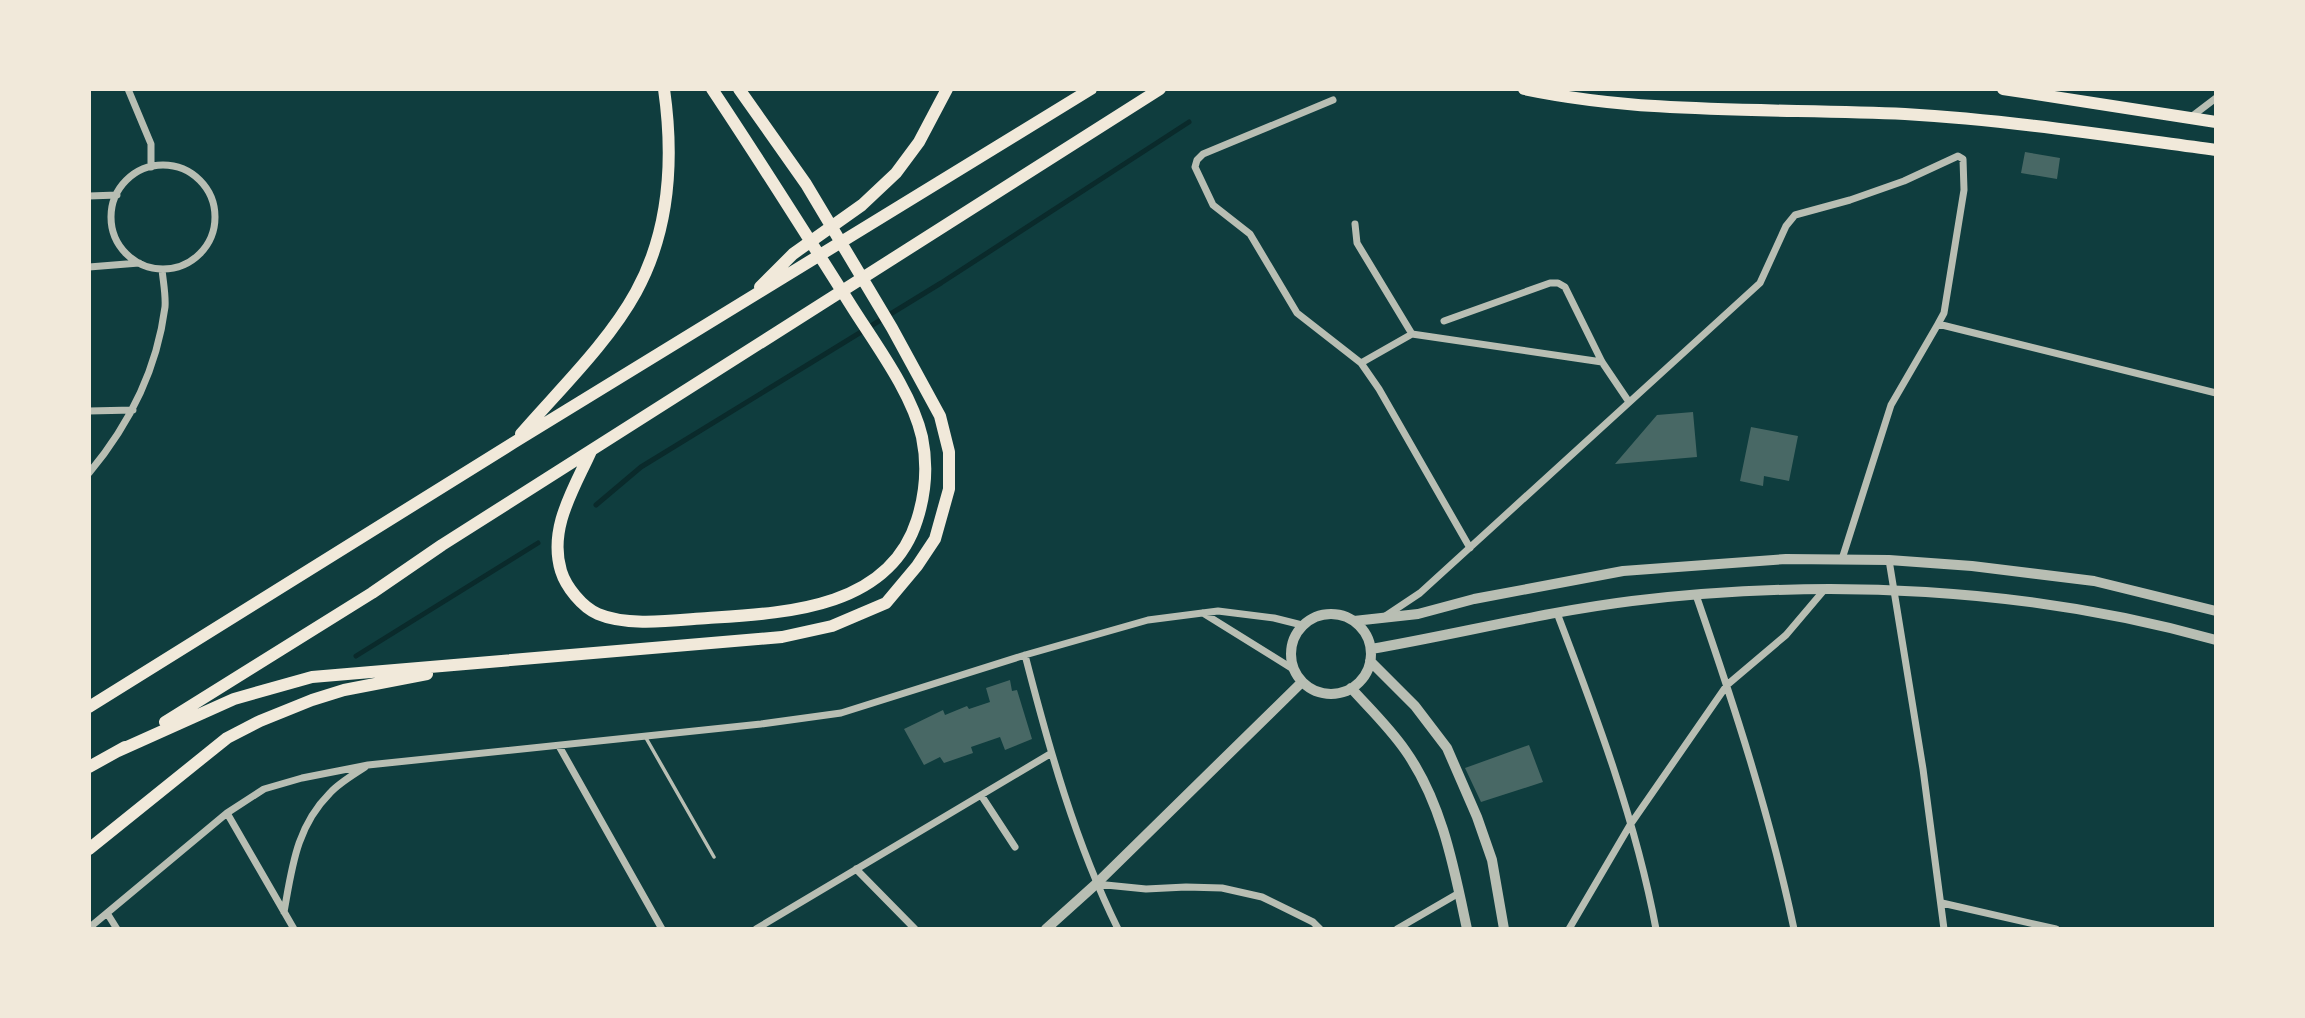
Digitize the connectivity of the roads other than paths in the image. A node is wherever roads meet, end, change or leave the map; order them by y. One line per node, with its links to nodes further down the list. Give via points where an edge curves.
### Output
1 (128, 89): 15 (street, via 151,144)
2 (664, 89): 32 (highway, via 669,122 667,202 636,292 608,332)
3 (712, 89): 33 (highway, via 905,395 921,435 926,466 925,497 914,531 880,576 832,601 778,613 641,623 598,614 577,598 561,572 557,544 564,509)
4 (739, 89): 51 (highway, via 806,184 940,416 949,452 949,489 935,539 886,603 832,626 782,637)
5 (947, 89): 22 (highway, via 919,142 896,173 862,205 793,254)
6 (1091, 89): 22 (highway)
7 (1524, 89): 14 (highway, via 1659,106 1981,119)
8 (2003, 89): 12 (highway)
9 (1160, 90): 33 (highway)
10 (2216, 98): 12 (street)
11 (1333, 100): 27 (street, via 1203,154 1195,167 1213,205 1250,234 1297,313)
12 (2190, 118): 13 (highway)
13 (2216, 122)
14 (2216, 150)
15 (150, 167): 16 (street, via 131,178); 21 (street, via 182,169 196,177 207,189 215,212 212,235 204,249 178,267)
16 (117, 195): 17 (street); 19 (street, via 112,225 126,253)
17 (89, 196)
18 (1355, 224): 25 (street, via 1357,243)
19 (139, 263): 20 (street); 21 (street)
20 (89, 267)
21 (162, 269): 30 (street, via 165,304 154,362)
22 (747, 301): 32 (highway)
23 (1444, 321): 26 (street, via 1558,283 1565,287)
24 (1938, 324): 28 (street); 29 (street, via 1944,313 1964,190 1963,159 1958,156 1904,181 1795,215 1760,283); 36 (street, via 1891,405)
25 (1412, 334): 26 (street); 27 (street)
26 (1602, 362): 29 (street)
27 (1361, 363): 35 (street)
28 (2216, 393)
29 (1629, 402): 35 (street)
30 (133, 410): 31 (street); 34 (street)
31 (89, 411)
32 (513, 443): 56 (highway)
33 (591, 451): 59 (highway)
34 (89, 473)
35 (1470, 548): 44 (street, via 1420,593)
36 (1842, 559): 37 (street); 44 (street, via 1623,571)
37 (1889, 560): 39 (street); 41 (street, via 2094,582)
38 (1825, 589): 39 (street); 40 (street); 54 (street, via 1786,635)
39 (1895, 590): 47 (street, via 1970,595 2086,612); 72 (street)
40 (1696, 595): 43 (street); 54 (street)
41 (2216, 611)
42 (1203, 613): 46 (street, via 1237,613); 49 (street, via 1148,620); 52 (street)
43 (1557, 613): 48 (street); 65 (street)
44 (1381, 619): 45 (street)
45 (1354, 621): 46 (street, via 1328,614); 48 (street)
46 (1302, 625): 52 (street, via 1293,638)
47 (2216, 640)
48 (1371, 649): 50 (street)
49 (1025, 654): 57 (street, via 841,713); 60 (street)
50 (1370, 661): 55 (street); 87 (street, via 1415,706 1447,748 1492,860)
51 (496, 662): 59 (highway, via 312,677 234,699); 67 (highway, via 344,690 271,716 227,738)
52 (1293, 669): 53 (street)
53 (1302, 682): 55 (street, via 1326,694); 70 (street)
54 (1727, 684): 65 (street); 90 (street, via 1771,831)
55 (1351, 688): 71 (street, via 1406,750 1419,774 1438,815)
56 (89, 706)
57 (645, 736): 58 (street); 68 (lane)
58 (559, 746): 61 (street); 79 (street)
59 (118, 751): 62 (highway)
60 (1051, 754): 63 (street); 70 (street)
61 (368, 765): 64 (street, via 264,789); 73 (street, via 330,793 303,829)
62 (89, 767)
63 (981, 795): 66 (street); 69 (street)
64 (227, 813): 73 (street); 74 (street)
65 (1630, 825): 88 (street); 89 (street)
66 (1015, 847)
67 (89, 849)
68 (714, 857)
69 (856, 869): 80 (street); 81 (street)
70 (1096, 884): 82 (street); 83 (street); 84 (street, via 1222,888 1262,897)
71 (1460, 893): 85 (street); 86 (street)
72 (1942, 902): 75 (street); 91 (street)
73 (284, 912): 78 (street)
74 (107, 913): 76 (street); 77 (street)
75 (2042, 926): 92 (street)
76 (89, 928)
77 (117, 929)
78 (294, 929)
79 (662, 929)
80 (756, 929)
81 (915, 929)
82 (1046, 929)
83 (1118, 929)
84 (1320, 929)
85 (1397, 929)
86 (1467, 929)
87 (1504, 929)
88 (1569, 929)
89 (1656, 929)
90 (1794, 929)
91 (1944, 929)
92 (2056, 929)

